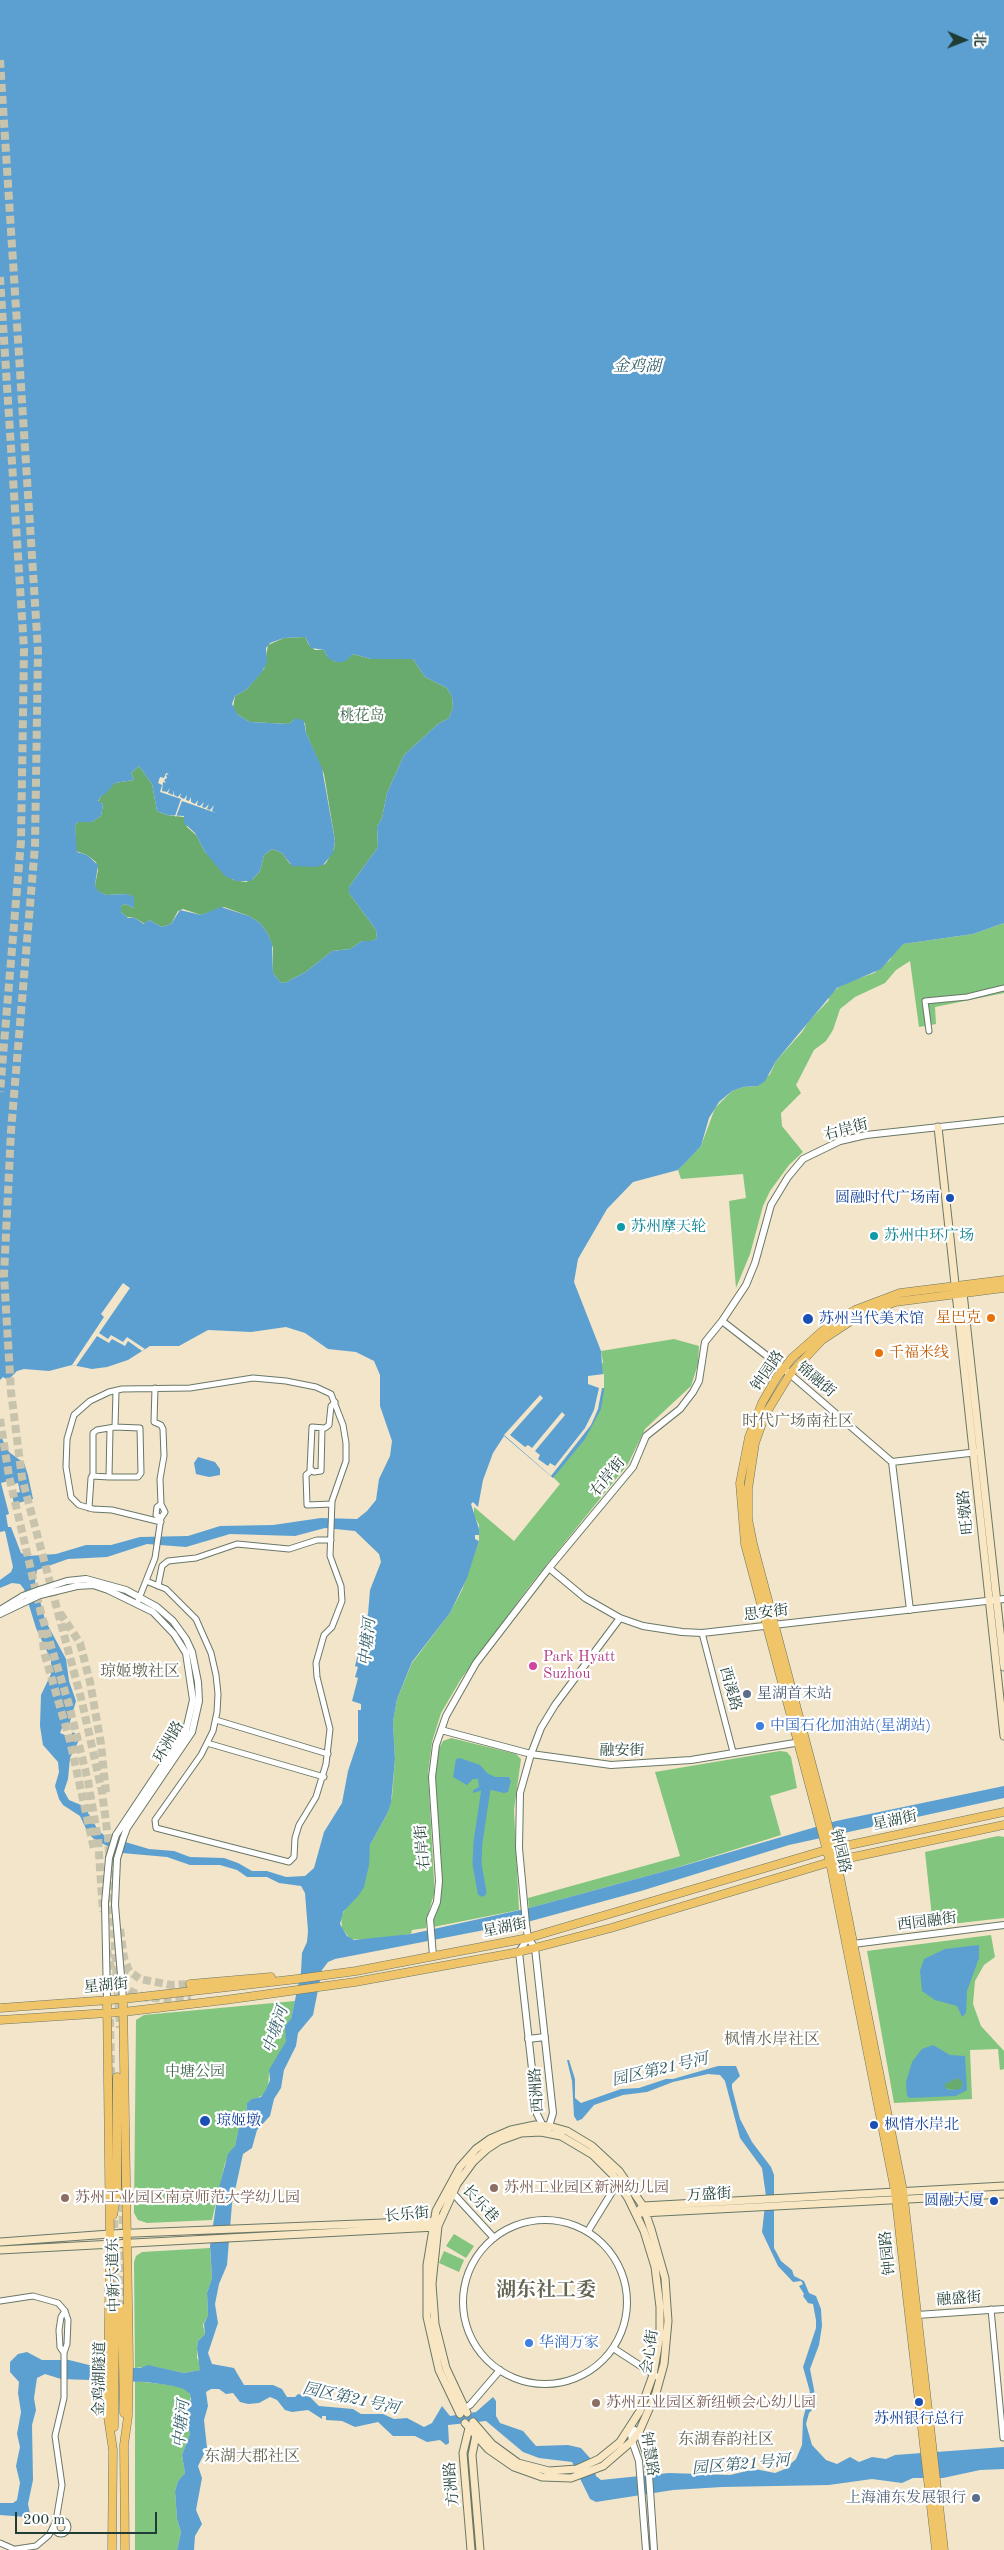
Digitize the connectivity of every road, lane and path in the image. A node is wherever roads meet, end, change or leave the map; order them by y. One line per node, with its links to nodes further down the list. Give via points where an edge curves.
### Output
1 (1004, 988): 2 (street, via 966,997 925,1001)
2 (929, 1031)
3 (1004, 1120): 4 (street, 右岸街)
4 (938, 1127): 6 (main road, 旺墩路); 9 (street, 右岸街, via 840,1141 803,1159 771,1205 755,1264 746,1285)
5 (1004, 1280): 6 (main road, 钟园路)
6 (957, 1285): 8 (main road, 旺墩路); 10 (main road, 钟园路, via 900,1293 855,1310 809,1342)
7 (1004, 1288): 8 (main road, 钟园路)
8 (959, 1294): 10 (main road, 钟园路, via 903,1300 857,1317 822,1340); 16 (main road, 旺墩路)
9 (722, 1321): 10 (street, 锦融街); 25 (street, 右岸街, via 705,1342 699,1381 689,1398 646,1436 633,1467)
10 (787, 1371): 17 (street, 锦融街); 35 (main road, 钟园路, via 760,1426 752,1454 748,1489 751,1535)
11 (155, 1388): 12 (street); 13 (street, via 190,1388 266,1378 316,1387 331,1394); 23 (street, via 154,1422 161,1425 164,1439 161,1504 156,1515)
12 (116, 1391): 14 (street); 22 (street, via 82,1407 69,1427 65,1451 67,1484 71,1497 79,1505)
13 (335, 1402): 15 (street, via 331,1406 329,1425); 21 (street, via 344,1425 346,1461)
14 (112, 1428): 19 (street, via 93,1433); 20 (street); 20 (street, via 140,1428 141,1473 138,1477)
15 (322, 1428): 18 (street, via 321,1471); 18 (street, via 312,1427)
16 (977, 1452): 17 (street); 29 (main road, 旺墩路)
17 (892, 1462): 32 (street)
18 (312, 1470): 21 (street, via 306,1475 307,1505)
19 (92, 1476): 20 (street); 22 (street)
20 (109, 1477)
21 (332, 1504): 24 (street)
22 (90, 1508): 23 (street)
23 (161, 1520): 26 (street, via 155,1558)
24 (331, 1540): 27 (street, via 317,1540 289,1548 237,1544 196,1558 168,1561 162,1566); 44 (street, via 330,1556 341,1586 342,1601 332,1627 324,1635 316,1663 316,1676 330,1729)
25 (549, 1568): 34 (street, 思安街, via 585,1598); 39 (street, 右岸街, via 466,1677)
26 (146, 1580): 27 (street); 30 (street)
27 (158, 1586): 38 (street, via 183,1604 204,1634 216,1675)
28 (24, 1599): 30 (street, 环洲路, bridge, via 67,1581 86,1580 109,1584); 31 (street, 环洲路); 33 (street, 环洲路)
29 (997, 1600): 32 (street, 思安街); 37 (main road, 旺墩路); 40 (main road, 旺墩路)
30 (139, 1601): 49 (street, 环洲路, via 173,1621 186,1638 195,1662 199,1701 188,1740)
31 (0, 1610)
32 (910, 1610): 35 (street, 思安街)
33 (0, 1614)
34 (620, 1618): 36 (street, 思安街, via 665,1631); 45 (street, 西洲路, via 556,1705 541,1728)
35 (769, 1625): 36 (street, 思安街); 41 (main road, 钟园路)
36 (702, 1633): 43 (street, 西溪路)
37 (1004, 1667)
38 (216, 1720): 42 (street); 44 (street)
39 (441, 1730): 45 (street, 融安街); 57 (street, 右岸街, via 432,1777 439,1881 430,1926)
40 (1004, 1736)
41 (801, 1742): 43 (street, 融安街); 50 (main road, 钟园路)
42 (207, 1743): 46 (street); 46 (street, via 155,1820 158,1830 289,1862 294,1857 298,1825)
43 (733, 1752): 45 (street, 融安街, via 635,1765 589,1763)
44 (328, 1754): 46 (street)
45 (531, 1754): 53 (street, 西洲路, via 519,1810 519,1848)
46 (324, 1777)
47 (1004, 1812): 50 (main road, 星湖街)
48 (1004, 1825): 51 (main road, 星湖街)
49 (120, 1837): 61 (street, 环洲路, bridge, via 115,1905); 62 (street, 环洲路, bridge, via 109,1858 105,1903)
50 (830, 1849): 51 (main road, 钟园路); 53 (main road, 星湖街)
51 (833, 1861): 54 (main road, 钟园路); 55 (main road, 星湖街); 76 (main road, 钟园路)
52 (1004, 1925): 54 (street, 西园融街)
53 (528, 1938): 55 (street, 西洲路); 56 (street); 57 (main road, 星湖街)
54 (853, 1944): 76 (main road, 钟园路)
55 (535, 1948): 56 (main road, 星湖街); 68 (street, 西洲路)
56 (519, 1952): 60 (main road, 星湖街); 69 (street, 西洲路)
57 (433, 1956): 58 (main road, 星湖街)
58 (295, 1979): 59 (main road, via 279,1976); 61 (main road, 星湖街)
59 (190, 1984)
60 (294, 1990): 63 (main road); 65 (main road, 星湖街)
61 (123, 1999): 62 (main road, 星湖街); 65 (main road, 中新大道东)
62 (107, 2000): 64 (main road, 星湖街); 66 (main road, 中新大道东)
63 (191, 2000)
64 (0, 2008)
65 (123, 2012): 66 (main road, 星湖街); 81 (main road, 中新大道东)
66 (107, 2013): 67 (main road, 星湖街); 82 (main road, 中新大道东)
67 (0, 2020)
68 (545, 2037): 69 (street); 71 (street, 西洲路, via 553,2113)
69 (528, 2039): 71 (street, 西洲路, via 537,2114)
70 (117, 2077): 82 (main road, via 117,2194)
71 (546, 2128): 72 (main road, 会心街, via 567,2131 584,2140 601,2153); 74 (main road, 会心街, via 511,2130 483,2144 464,2162)
72 (621, 2179): 77 (main road, 会心街); 78 (main road, 会心街); 80 (street)
73 (1004, 2186): 76 (main road, 万盛街)
74 (450, 2190): 79 (main road, 会心街); 83 (street, 长乐巷)
75 (1004, 2194): 76 (main road, 万盛街)
76 (899, 2195): 77 (main road, 万盛街); 92 (main road, 钟园路); 105 (main road, 钟园路)
77 (644, 2209): 78 (main road, 万盛街); 96 (main road, 会心街, via 659,2254 666,2292 668,2328)
78 (636, 2212): 96 (main road, 会心街, via 652,2255 659,2292)
79 (434, 2225): 81 (main road, 长乐街); 85 (main road, 长乐街); 97 (main road, 会心街, via 425,2284 428,2326 439,2370)
80 (588, 2231): 83 (street, via 568,2223 542,2220 516,2225); 93 (street, via 613,2256 625,2284 626,2315)
81 (127, 2233): 82 (main road, 长乐街); 85 (main road, 中新大道东)
82 (110, 2234): 84 (main road, 长乐街); 86 (main road, 中新大道东)
83 (494, 2238): 95 (street, via 473,2262 465,2285 464,2301 465,2318 473,2340)
84 (0, 2242)
85 (129, 2242): 86 (main road, 长乐街); 104 (main road, 中新大道东, via 130,2385)
86 (110, 2243): 87 (main road, 长乐街); 106 (main road, 中新大道东, via 108,2417)
87 (0, 2250)
88 (0, 2301): 91 (street, via 42,2297 58,2303)
89 (1004, 2308): 90 (street, 融盛街)
90 (991, 2309): 92 (street, 融盛街); 102 (street)
91 (65, 2311): 94 (street, via 68,2328); 94 (street, via 60,2317 59,2330)
92 (917, 2315): 105 (main road, 钟园路)
93 (613, 2348): 95 (street, via 594,2368 564,2382 531,2383); 96 (street)
94 (64, 2355): 111 (street, via 64,2398 55,2436 62,2485 55,2523 36,2546)
95 (500, 2370): 97 (street)
96 (657, 2376): 99 (main road, 会心街); 100 (main road, 会心街)
97 (462, 2412): 98 (street, 会心街)
98 (471, 2425): 101 (main road, 会心街); 108 (main road, 会心街, via 505,2454 524,2465); 114 (main road, 方洲路, via 463,2453)
99 (630, 2428): 100 (street, 钟慧路); 103 (street, 钟慧路); 107 (main road, 会心街)
100 (638, 2432): 103 (main road, 会心街); 117 (street, 钟慧路, via 648,2460)
101 (476, 2437): 108 (main road, 会心街, via 500,2458 527,2473 553,2478); 115 (main road, 方洲路, via 472,2456)
102 (1003, 2438)
103 (632, 2441): 107 (main road, 会心街, via 614,2458); 116 (street, 钟慧路, via 641,2476)
104 (124, 2445): 106 (main road, 金鸡湖隧道, via 119,2309); 113 (main road, 中新大道东)
105 (928, 2448): 109 (main road, 钟园路)
106 (113, 2450): 112 (main road, 中新大道东)
107 (594, 2466): 108 (main road, 会心街)
108 (578, 2473)
109 (932, 2481): 118 (main road, 钟园路); 119 (main road, 钟园路)
110 (0, 2543): 111 (street)
111 (16, 2550)
112 (112, 2550)
113 (125, 2550)
114 (471, 2550)
115 (480, 2550)
116 (646, 2550)
117 (654, 2550)
118 (936, 2550)
119 (944, 2550)

